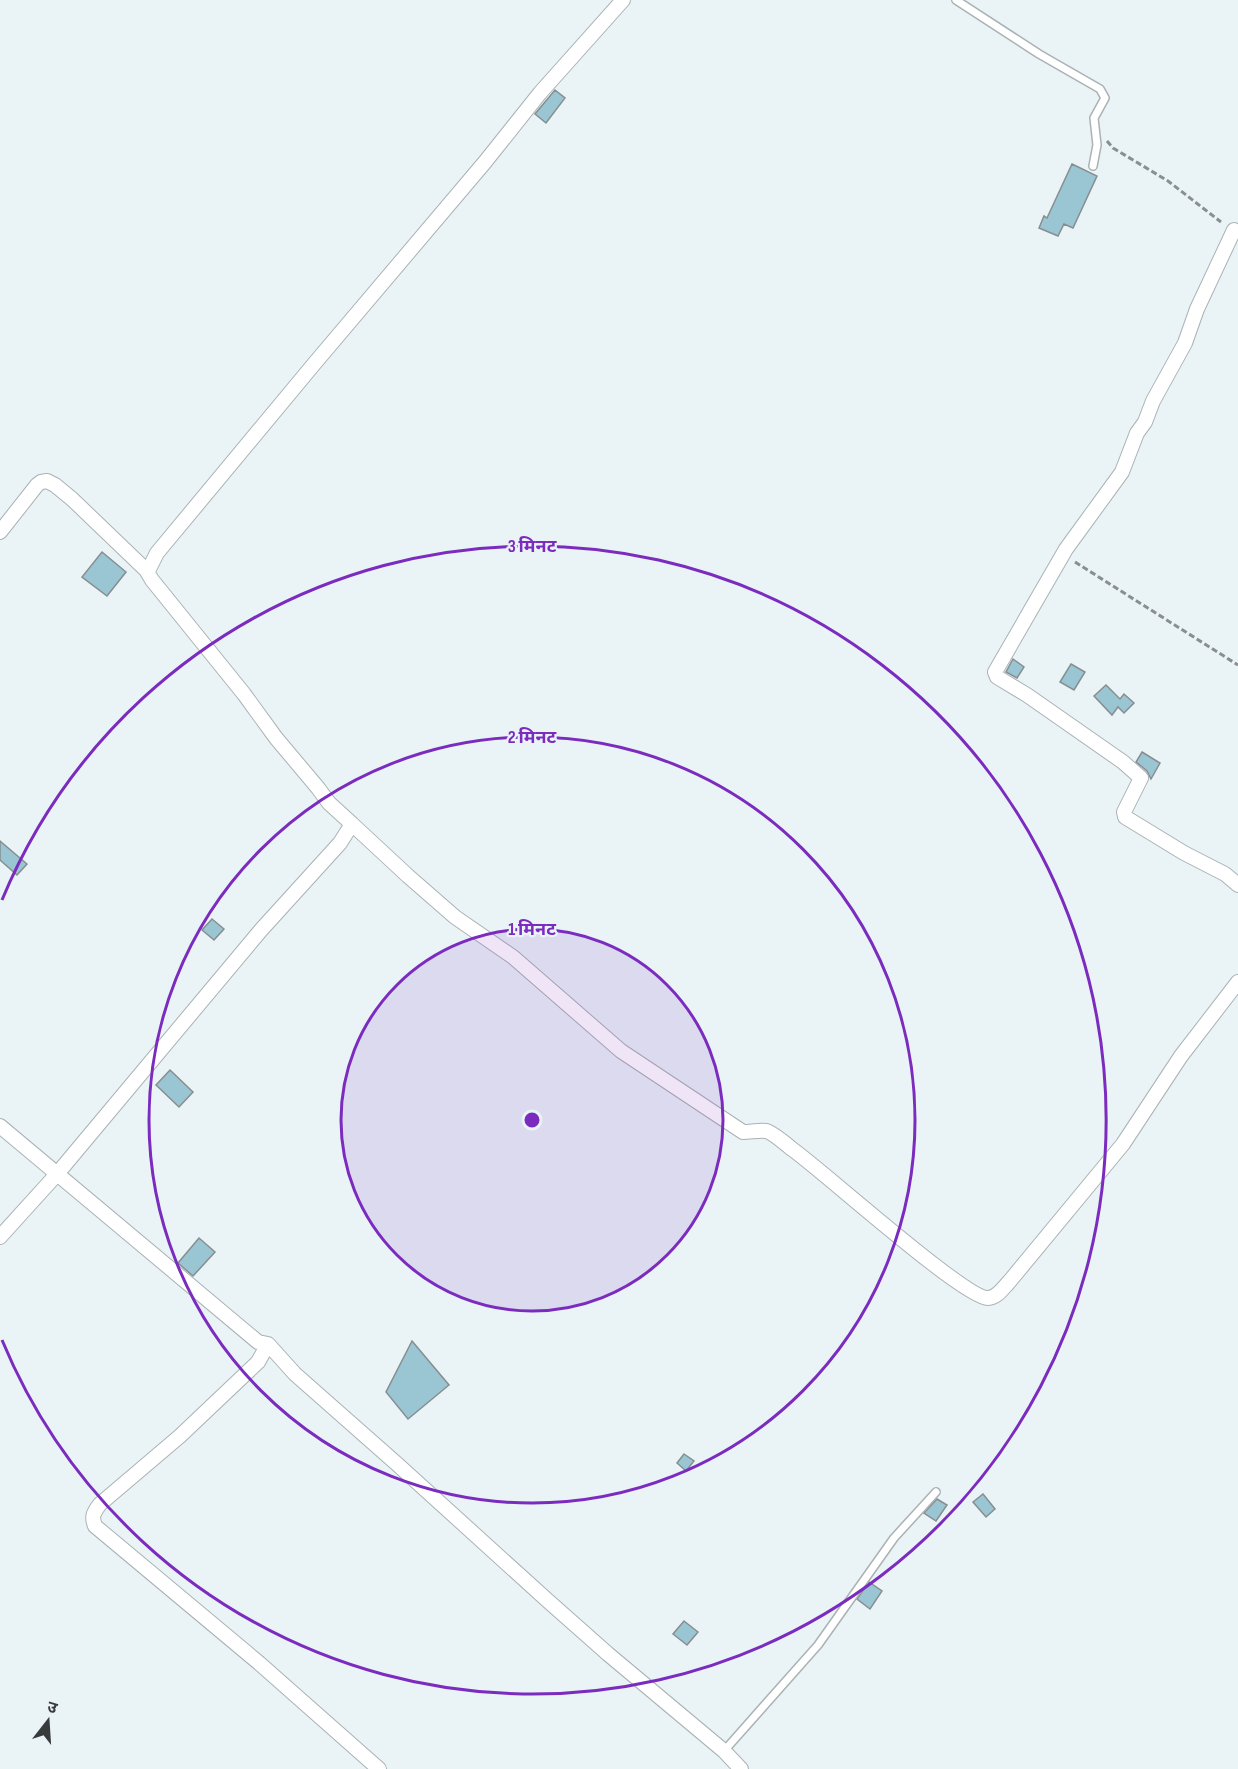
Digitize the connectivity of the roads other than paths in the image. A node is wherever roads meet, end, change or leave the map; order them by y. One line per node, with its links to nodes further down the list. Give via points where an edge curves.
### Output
1 (623, 0): 6 (street, via 540,93)
2 (956, 0): 3 (lane, via 1100,89 1105,98 1094,118 1097,145)
3 (1093, 166)
4 (1234, 230): 8 (street, via 1122,472 1064,554 995,672 996,678 1027,695 1141,778 1125,817)
5 (0, 532): 6 (street, via 37,485 47,482 72,499)
6 (146, 570): 7 (street, via 294,761 329,804)
7 (352, 824): 9 (street, via 455,917 513,957 621,1051 743,1132 772,1134 948,1275 987,1299 1009,1282 1123,1144 1181,1056); 11 (street, via 340,843 261,930)
8 (1238, 885)
9 (1238, 982)
10 (0, 1126): 11 (street)
11 (57, 1174): 12 (street); 13 (street, via 258,1342)
12 (0, 1237)
13 (268, 1344): 15 (street, via 295,1374 547,1600); 16 (street, via 258,1362 100,1504 92,1519 113,1542 260,1663)
14 (936, 1492): 15 (lane, via 894,1538 818,1645)
15 (724, 1751): 17 (street)
16 (379, 1769)
17 (741, 1769)

